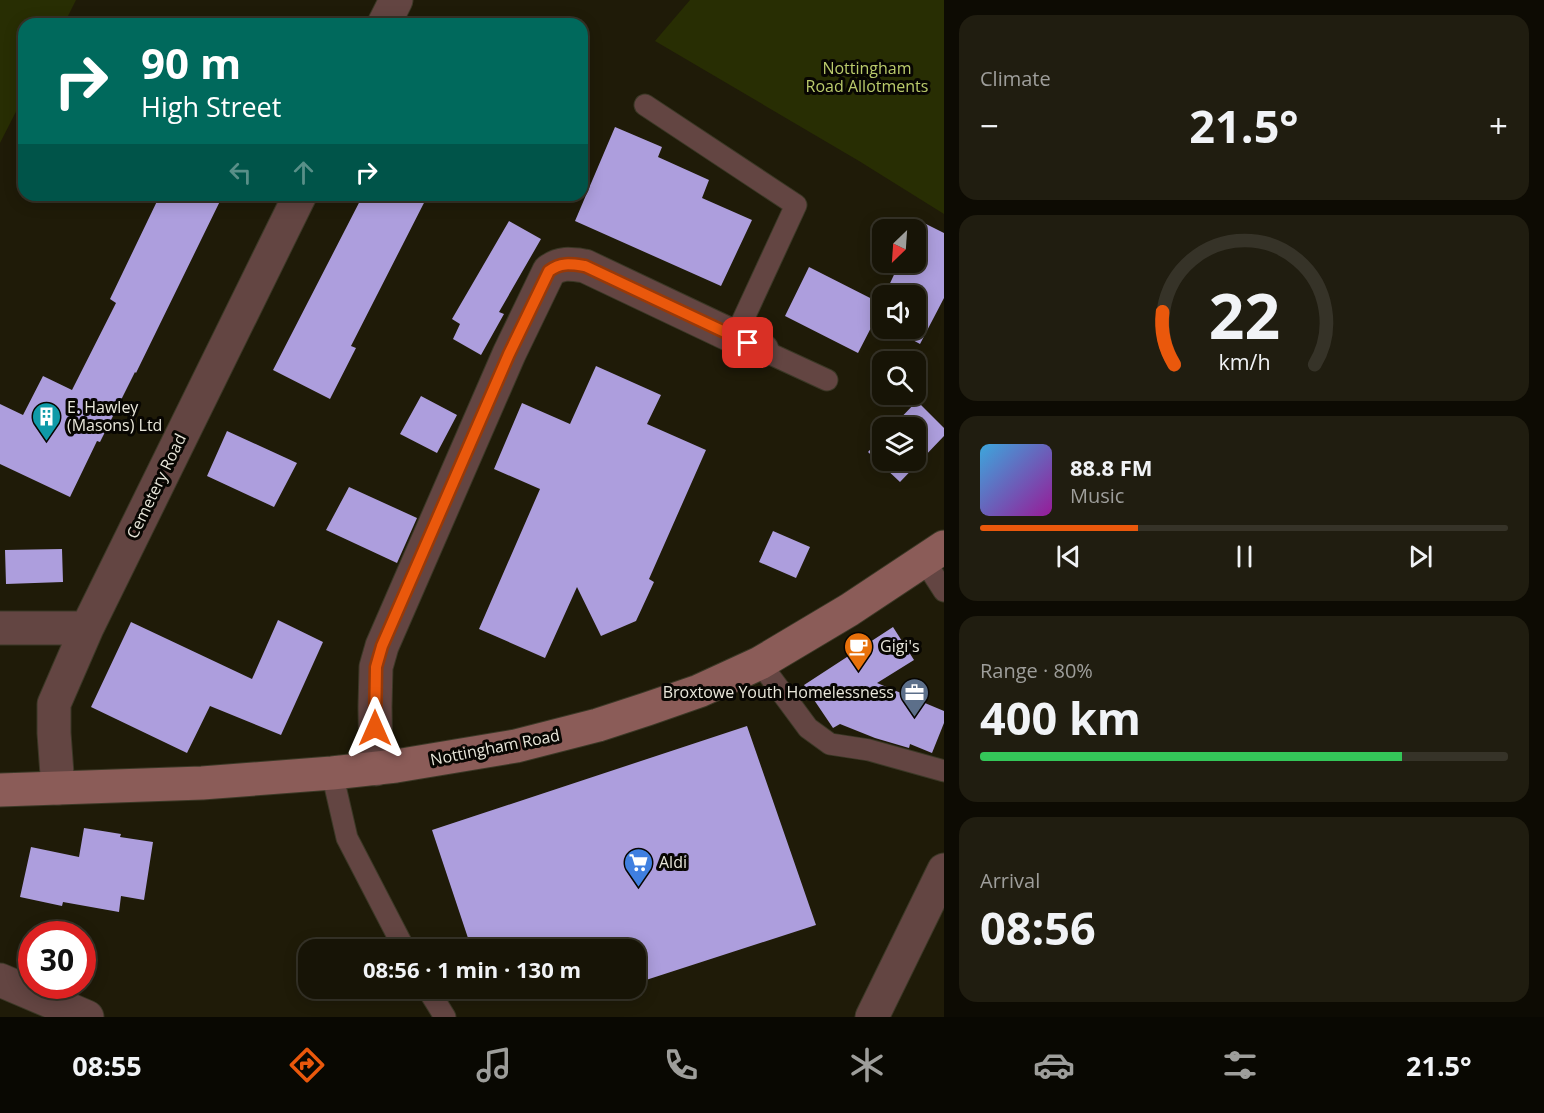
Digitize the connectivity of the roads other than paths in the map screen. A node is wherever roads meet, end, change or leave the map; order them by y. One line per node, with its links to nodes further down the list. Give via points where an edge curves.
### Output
1 (396, 0): 2 (street)
2 (387, 18)
3 (645, 105): 5 (lane, via 796,205)
4 (297, 201): 10 (street, Cemetery Road)
5 (748, 343): 6 (lane); 12 (street, via 585,266 565,263 549,271 382,646 376,667)
6 (827, 380)
7 (934, 553): 8 (lane); 11 (main road, Nottingham Road)
8 (944, 591)
9 (0, 628): 10 (street)
10 (87, 628): 15 (street, Cemetery Road, via 54,704)
11 (760, 663): 12 (main road, Nottingham Road, via 699,691 597,725 516,746); 13 (lane, via 808,728 830,744 869,750)
12 (376, 769): 14 (main road, Nottingham Road)
13 (944, 771)
14 (332, 773): 15 (main road, Nottingham Road); 18 (lane, via 347,838)
15 (58, 788): 16 (main road, Nottingham Road)
16 (0, 790)
17 (944, 870): 23 (street)
18 (399, 939)
19 (0, 980): 21 (street)
20 (434, 999): 22 (lane)
21 (87, 1017)
22 (445, 1017)
23 (872, 1017)

